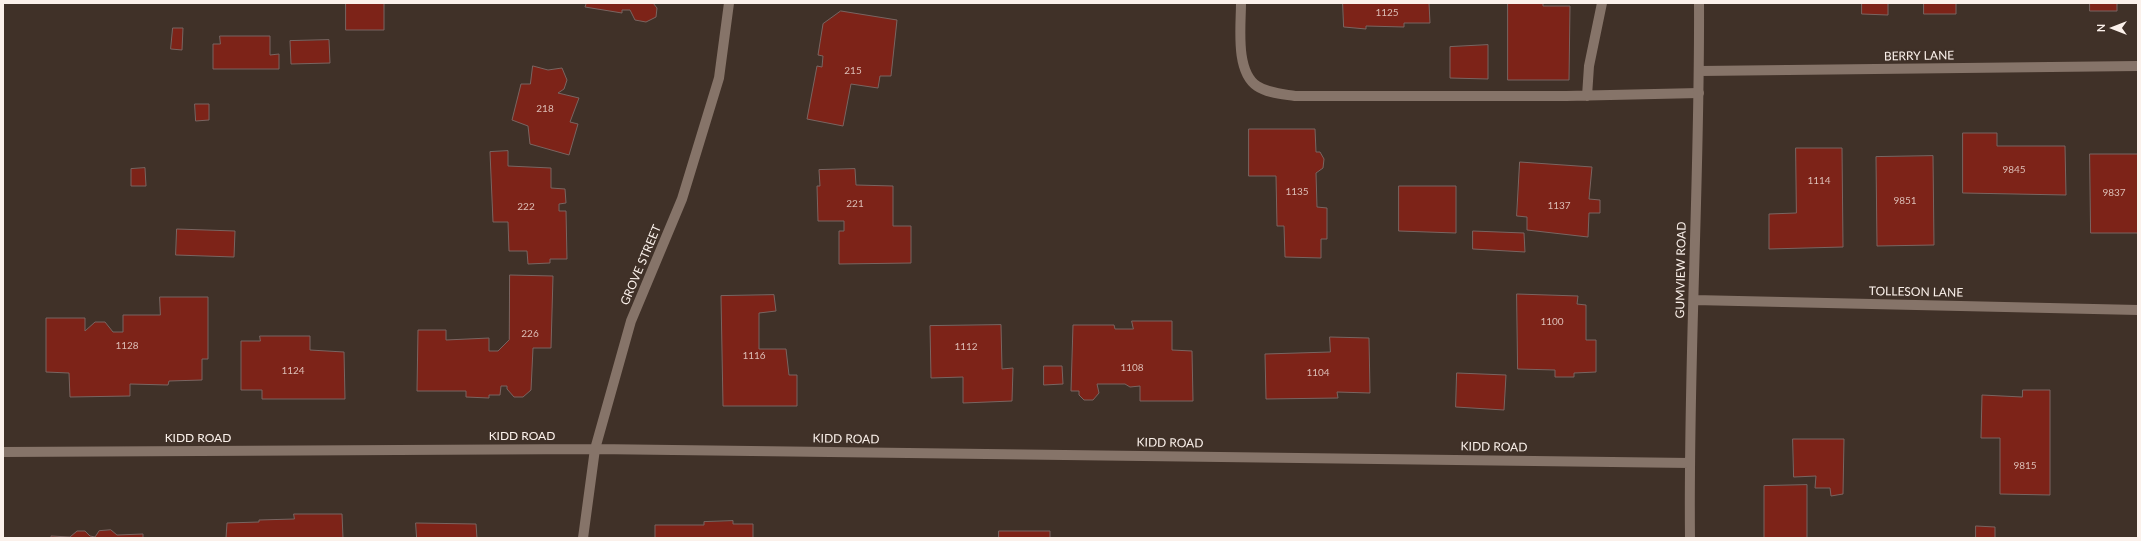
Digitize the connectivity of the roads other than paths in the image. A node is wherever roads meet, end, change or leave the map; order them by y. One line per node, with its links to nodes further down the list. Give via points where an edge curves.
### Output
1 (729, 3): 11 (street, GROVE STREET, via 719,78 682,199 632,321)
2 (1240, 3): 8 (street, via 1241,56 1247,76 1257,86 1274,93 1295,96)
3 (1602, 3): 8 (street, via 1589,66)
4 (1699, 3): 6 (street, GUMVIEW ROAD)
5 (2138, 66): 6 (street, BERRY LANE)
6 (1700, 71): 7 (street, GUMVIEW ROAD)
7 (1699, 93): 8 (street); 9 (street, GUMVIEW ROAD)
8 (1587, 96)
9 (1694, 300): 10 (street, TOLLESON LANE); 13 (street, GUMVIEW ROAD)
10 (2138, 310)
11 (595, 449): 12 (street, KIDD ROAD); 13 (street, KIDD ROAD); 14 (street, GROVE STREET)
12 (3, 452)
13 (1690, 463): 15 (street, GUMVIEW ROAD)
14 (583, 538)
15 (1690, 538)

